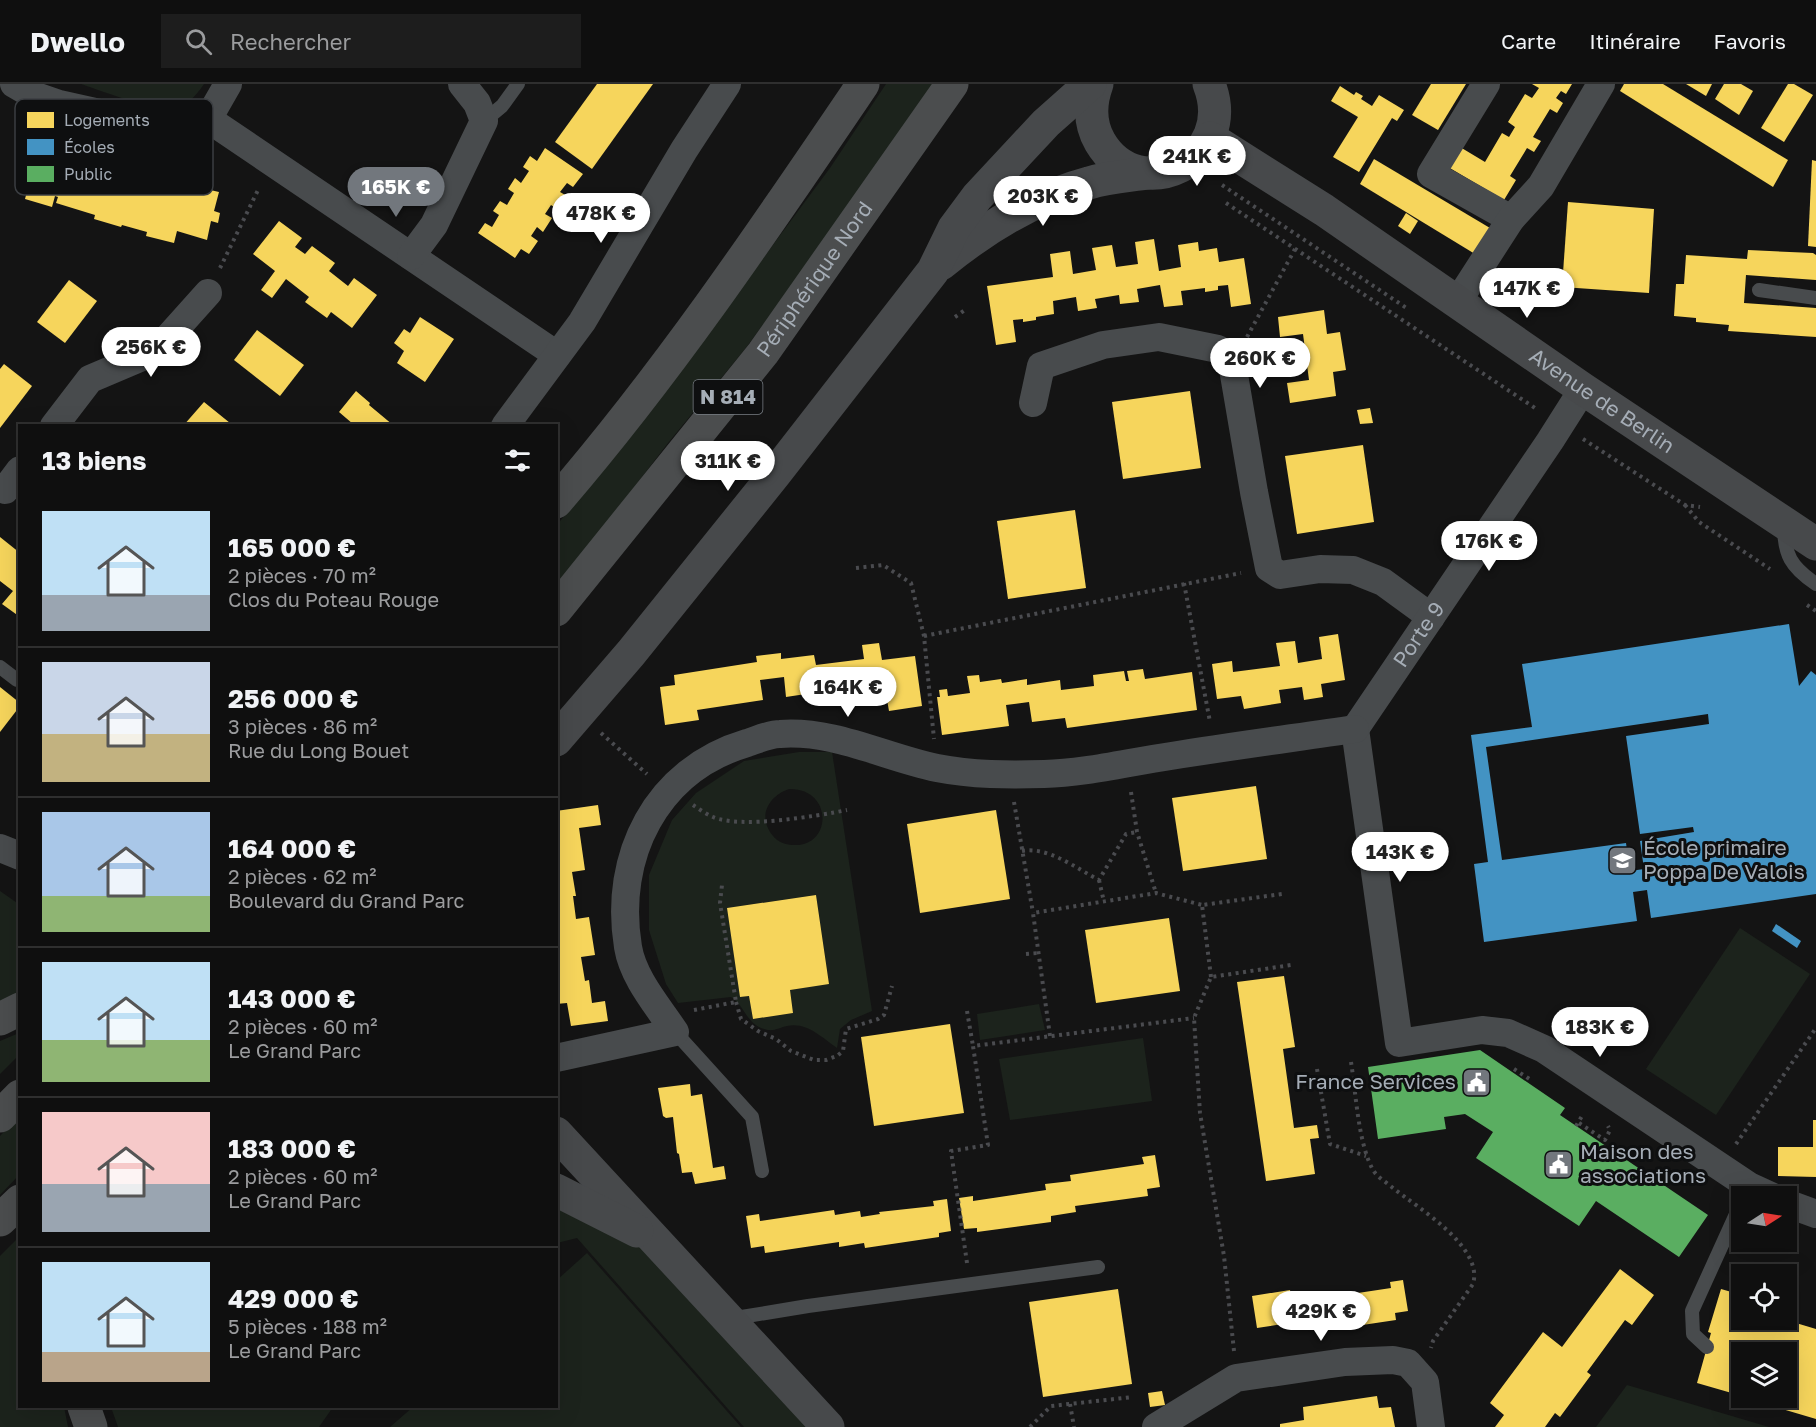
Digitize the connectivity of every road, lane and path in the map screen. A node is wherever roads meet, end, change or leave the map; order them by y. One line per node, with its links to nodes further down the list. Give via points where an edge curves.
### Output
1 (5, 84): 14 (street)
2 (14, 84): 15 (street)
3 (228, 84): 16 (street)
4 (462, 84): 17 (street)
5 (518, 84): 17 (lane, via 502,106)
6 (727, 84): 33 (street, via 582,322)
7 (863, 84): 41 (highway, via 745,257 598,454)
8 (952, 84): 51 (highway, Périphérique Nord / N 814, via 763,353)
9 (1090, 84): 26 (street, via 1046,123 977,197 954,228)
10 (1097, 84): 20 (street, via 1091,110 1096,135 1117,161)
11 (1209, 84): 19 (street, via 1216,110)
12 (1486, 84): 23 (street, via 1431,174)
13 (1601, 84): 23 (street, via 1541,186)
14 (0, 90)
15 (45, 99)
16 (213, 110)
17 (484, 120): 25 (street, via 434,225)
18 (213, 122): 25 (street)
19 (1209, 138): 20 (street, via 1189,162 1176,169); 30 (street, Avenue de Berlin)
20 (1148, 173): 26 (street, via 1091,182 1040,200 971,240)
21 (264, 179): 28 (path)
22 (1226, 202): 24 (path)
23 (1511, 219): 30 (street)
24 (1295, 249): 34 (path); 37 (path)
25 (411, 256): 33 (street)
26 (933, 271): 56 (street, via 775,474)
27 (1760, 290): 29 (lane)
28 (208, 292): 38 (street, via 156,351 90,379)
29 (1816, 298)
30 (1458, 301): 35 (street, Avenue de Berlin)
31 (965, 310): 32 (path)
32 (956, 317)
33 (557, 355): 39 (street)
34 (1232, 363): 36 (street, via 1218,349 1159,337 1103,345 1041,366); 47 (street)
35 (1583, 389): 44 (street, Avenue de Berlin); 52 (street, Porte 9)
36 (1033, 403)
37 (1546, 415)
38 (56, 424)
39 (507, 424)
40 (1573, 434): 42 (path)
41 (558, 500)
42 (1685, 505): 43 (path); 48 (path, via 1699,522)
43 (1701, 507)
44 (1784, 522): 45 (street, Avenue de Berlin); 50 (lane, via 1784,545 1792,562)
45 (1816, 544)
46 (856, 568): 53 (path, via 883,565 911,583)
47 (1269, 568): 49 (path); 52 (street, via 1280,575 1320,569 1353,570 1383,582)
48 (1774, 571)
49 (1184, 583): 53 (path); 57 (path)
50 (1816, 584)
51 (558, 608)
52 (1431, 617): 58 (street, Porte 9)
53 (924, 636): 61 (path)
54 (0, 667): 55 (lane)
55 (17, 680)
56 (579, 714): 59 (street); 63 (path)
57 (1210, 726)
58 (1355, 729): 60 (street); 101 (street, via 1400,1043 1482,1030 1508,1032 1544,1049)
59 (558, 739)
60 (1126, 763): 62 (street, via 1058,774); 65 (path)
61 (936, 768): 62 (street); 63 (street, via 817,735 778,734 731,747 706,759)
62 (1011, 774): 67 (path)
63 (671, 789): 64 (path, via 715,818 738,821 793,819); 86 (street, via 640,833 626,882 625,909 628,948 637,975)
64 (847, 810)
65 (1137, 832): 69 (path, via 1126,834); 71 (path)
66 (0, 848): 68 (street)
67 (1022, 851): 69 (path, via 1031,849 1054,856); 75 (path)
68 (18, 855)
69 (1099, 880): 73 (path)
70 (722, 885): 81 (path, via 720,903)
71 (1156, 893): 73 (path); 74 (path)
72 (1282, 894): 74 (path)
73 (1104, 902): 75 (path)
74 (1202, 905): 79 (path)
75 (1033, 913): 76 (path)
76 (1038, 953): 77 (path); 88 (path)
77 (1026, 954)
78 (1291, 965): 79 (path)
79 (1211, 977): 84 (path)
80 (892, 986): 81 (path, via 884,1014 846,1029 843,1051 826,1060 791,1052 741,1019)
81 (736, 1002): 86 (path)
82 (18, 1010): 85 (highway)
83 (967, 1011): 89 (path)
84 (1194, 1018): 88 (path); 114 (path, via 1200,1113 1224,1256)
85 (0, 1019)
86 (669, 1024): 90 (street); 100 (lane, via 752,1117)
87 (1816, 1028): 98 (path)
88 (1050, 1036): 89 (path)
89 (973, 1046): 110 (path, via 988,1145 951,1151)
90 (558, 1057)
91 (1351, 1062): 99 (path)
92 (1317, 1069): 99 (path, via 1330,1144)
93 (18, 1098): 94 (highway)
94 (0, 1116)
95 (1582, 1116): 96 (path, via 1577,1124 1605,1140 1610,1130)
96 (1606, 1123)
97 (558, 1135): 108 (street)
98 (1733, 1148)
99 (1366, 1156): 113 (path, via 1374,1173 1459,1240 1472,1260 1473,1284 1433,1341)
100 (762, 1171)
101 (1739, 1186)
102 (558, 1191): 108 (street)
103 (18, 1203): 106 (highway)
104 (1797, 1207): 105 (street)
105 (1816, 1214)
106 (0, 1221)
107 (1731, 1236): 112 (lane, via 1692,1311 1693,1334)
108 (657, 1242): 111 (street)
109 (1098, 1267): 110 (lane)
110 (970, 1284): 111 (lane)
111 (729, 1319): 119 (street)
112 (1707, 1347)
113 (1429, 1354)
114 (1236, 1378): 122 (street); 123 (street, via 1344,1362 1393,1360 1408,1364 1425,1382)
115 (1133, 1397): 116 (path)
116 (1070, 1404): 120 (path, via 1051,1406); 121 (path)
117 (84, 1408): 118 (highway)
118 (91, 1427)
119 (828, 1427)
120 (1030, 1427)
121 (1074, 1427)
122 (1156, 1427)
123 (1431, 1427)

